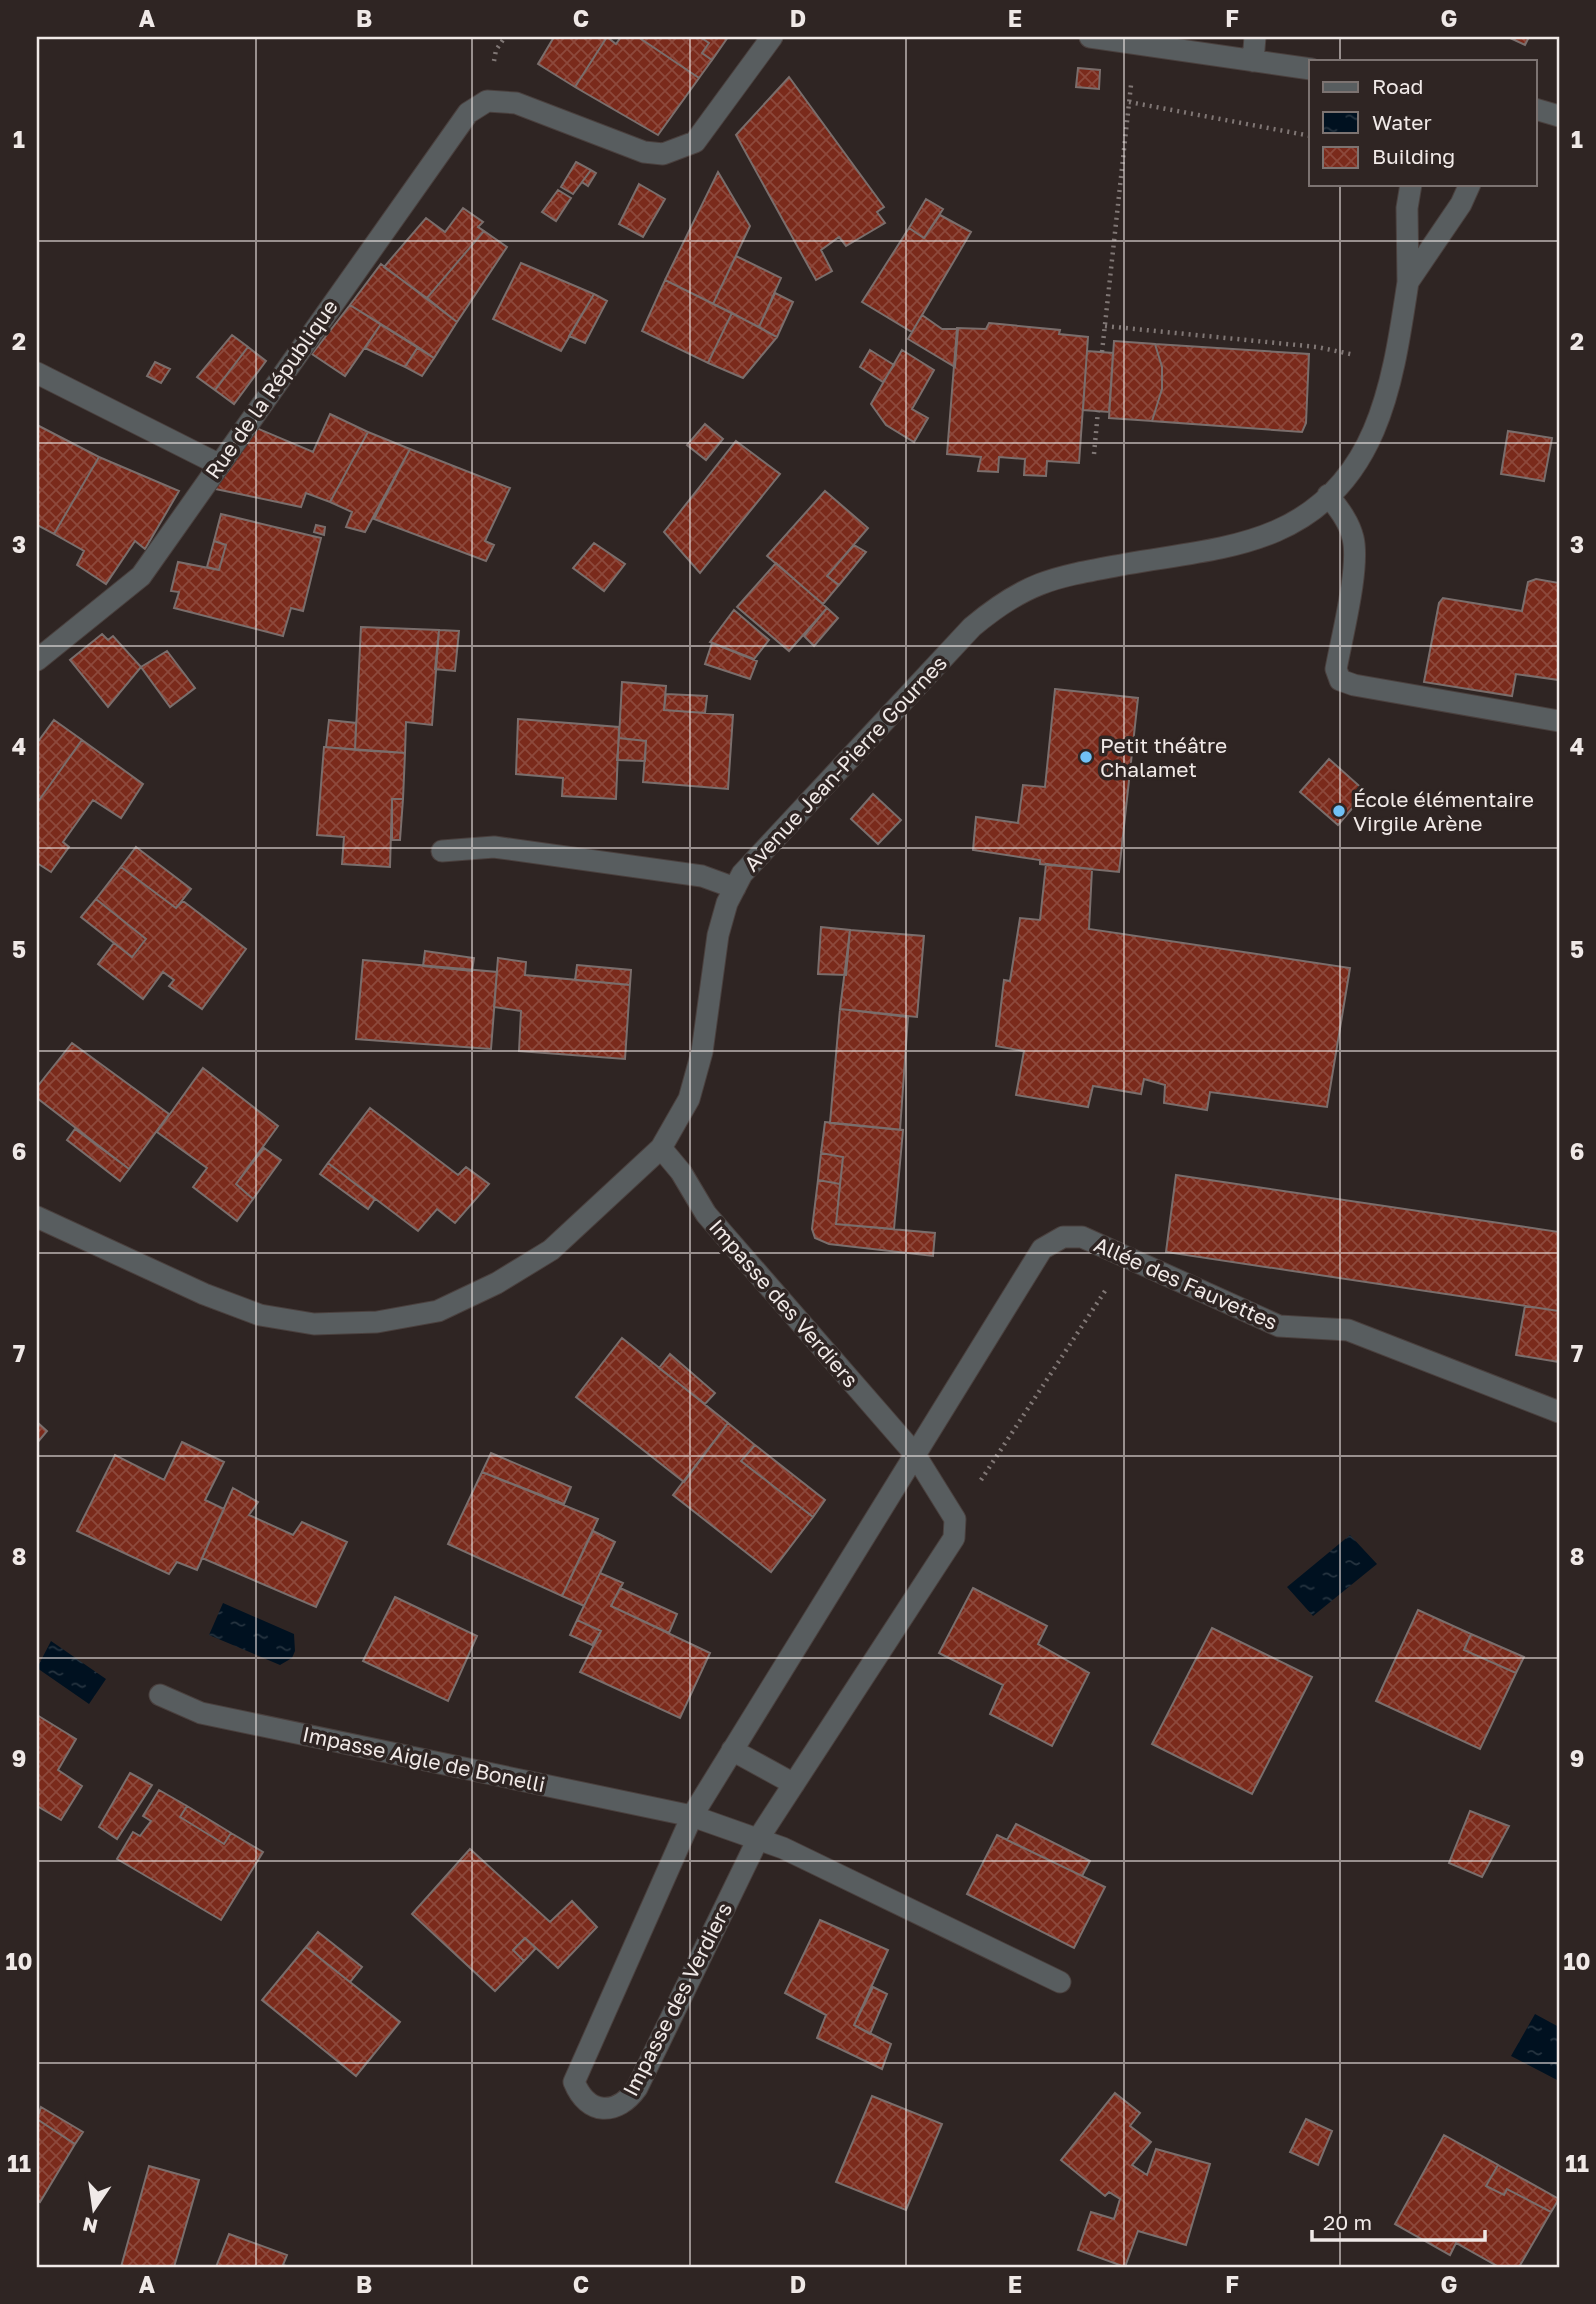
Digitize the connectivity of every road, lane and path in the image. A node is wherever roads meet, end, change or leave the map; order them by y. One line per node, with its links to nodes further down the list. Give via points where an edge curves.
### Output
1 (772, 37): 20 (street, Rue de la République, via 695,142 663,155 644,152 516,103 487,101 468,113)
2 (1090, 37): 4 (street)
3 (1255, 37): 4 (street)
4 (1253, 61): 5 (street)
5 (1309, 69)
6 (1130, 91): 7 (path)
7 (1129, 102): 10 (path); 14 (path)
8 (1536, 108): 9 (street)
9 (1559, 116)
10 (1309, 136)
11 (1411, 186): 13 (street, Avenue Jean-Pierre Gournes)
12 (1469, 186): 13 (street, Avenue Jean-Pierre Gournes)
13 (1408, 282): 21 (street, Avenue Jean-Pierre Gournes, via 1395,363 1379,423 1352,471)
14 (1105, 326): 15 (path); 16 (path, via 1317,347)
15 (1102, 352)
16 (1362, 357)
17 (37, 373): 20 (street)
18 (1098, 411): 19 (path)
19 (1094, 454)
20 (218, 464): 22 (street, Rue de la République, via 141,576)
21 (1328, 495): 23 (street, via 1346,520 1355,558 1336,669 1340,680); 25 (street, Avenue Jean-Pierre Gournes, via 1311,512 1276,531 1225,546 1052,578 999,604 963,636 742,874)
22 (37, 660)
23 (1559, 721)
24 (442, 851): 25 (street, via 494,847 702,876)
25 (735, 887): 26 (street, Avenue Jean-Pierre Gournes, via 718,935 702,1052 689,1099)
26 (661, 1148): 27 (street, Avenue Jean-Pierre Gournes, via 551,1250 498,1283 438,1311 377,1322 314,1324 260,1315); 30 (street, Impasse des Verdiers, via 706,1214)
27 (37, 1217)
28 (1127, 1258): 29 (street, Allée des Fauvettes, via 1279,1326 1348,1330); 30 (street, Allée des Fauvettes, via 1082,1237 1063,1237 1042,1249); 31 (path)
29 (1559, 1412)
30 (914, 1454): 31 (street, Impasse des Verdiers); 33 (street, Impasse des Verdiers)
31 (955, 1519): 34 (street, Impasse des Verdiers, via 954,1538)
32 (160, 1695): 35 (street, Impasse Aigle de Bonelli, via 201,1713)
33 (732, 1750): 34 (street); 35 (street, Impasse des Verdiers)
34 (794, 1784): 36 (street, Impasse des Verdiers)
35 (692, 1816): 36 (street); 36 (street, Impasse des Verdiers, via 576,2073 578,2093 600,2108 614,2109 637,2088)
36 (758, 1839): 37 (street)
37 (1060, 1982)

